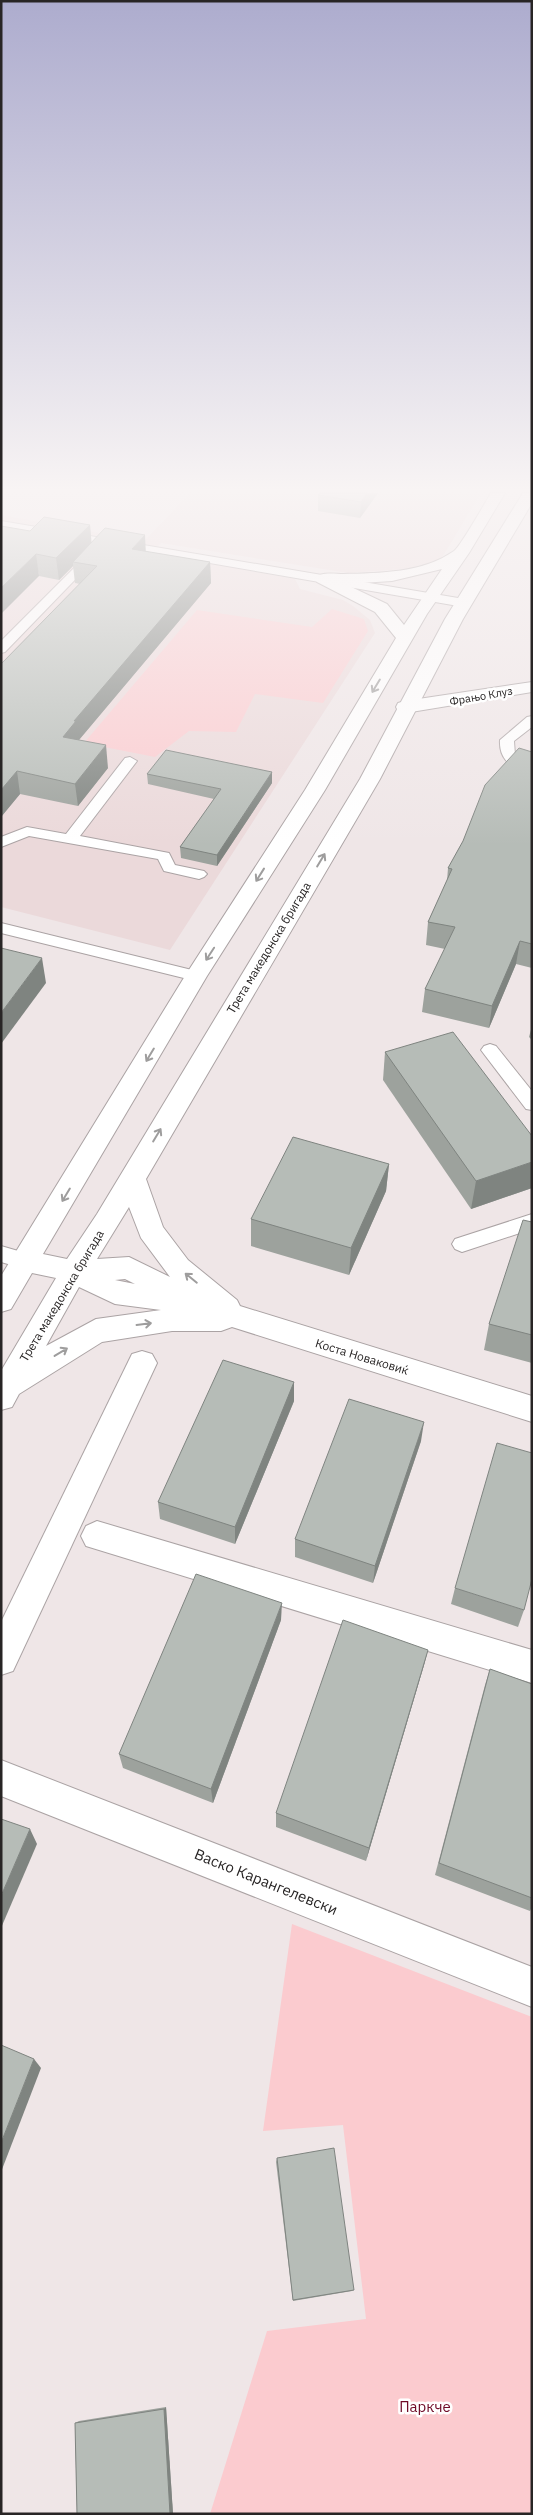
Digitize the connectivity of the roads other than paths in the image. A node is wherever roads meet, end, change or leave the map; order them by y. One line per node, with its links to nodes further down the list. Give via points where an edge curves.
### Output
1 (39, 610): 6 (lane)
2 (383, 610): 5 (street)
3 (422, 610): 5 (street)
4 (460, 610): 8 (street, Трета македонска бригада)
5 (405, 637): 16 (street, one-way to 16, via 315,790)
6 (1, 649)
7 (532, 687): 8 (street, Фрањо Клуз)
8 (405, 707): 19 (street, Трета македонска бригада, one-way to 8, via 370,779)
9 (532, 720): 11 (lane, via 507,740 509,757)
10 (130, 761): 12 (lane)
11 (520, 763)
12 (70, 839): 13 (lane, via 27,831); 14 (lane, via 164,856 169,868)
13 (1, 843)
14 (199, 874)
15 (1, 928): 16 (lane)
16 (196, 976): 22 (street, one-way to 22)
17 (490, 1050): 18 (lane)
18 (532, 1104)
19 (132, 1177): 23 (street, Трета македонска бригада); 25 (street, one-way to 19, via 172,1261 150,1231)
20 (532, 1221): 21 (lane)
21 (462, 1244)
22 (13, 1257): 23 (street, Коста Новаковиќ); 24 (street)
23 (74, 1271): 25 (street, Коста Новаковиќ, via 115,1293 193,1303); 27 (street, Трета македонска бригада)
24 (1, 1301)
25 (242, 1320): 27 (street, one-way to 25, via 50,1358 96,1331 172,1320); 28 (street, Коста Новаковиќ)
26 (142, 1363): 30 (street)
27 (4, 1394)
28 (532, 1409)
29 (97, 1536): 31 (street)
30 (1, 1659)
31 (532, 1666)
32 (1, 1778): 33 (street, Васко Карангелевски)
33 (532, 1987)

